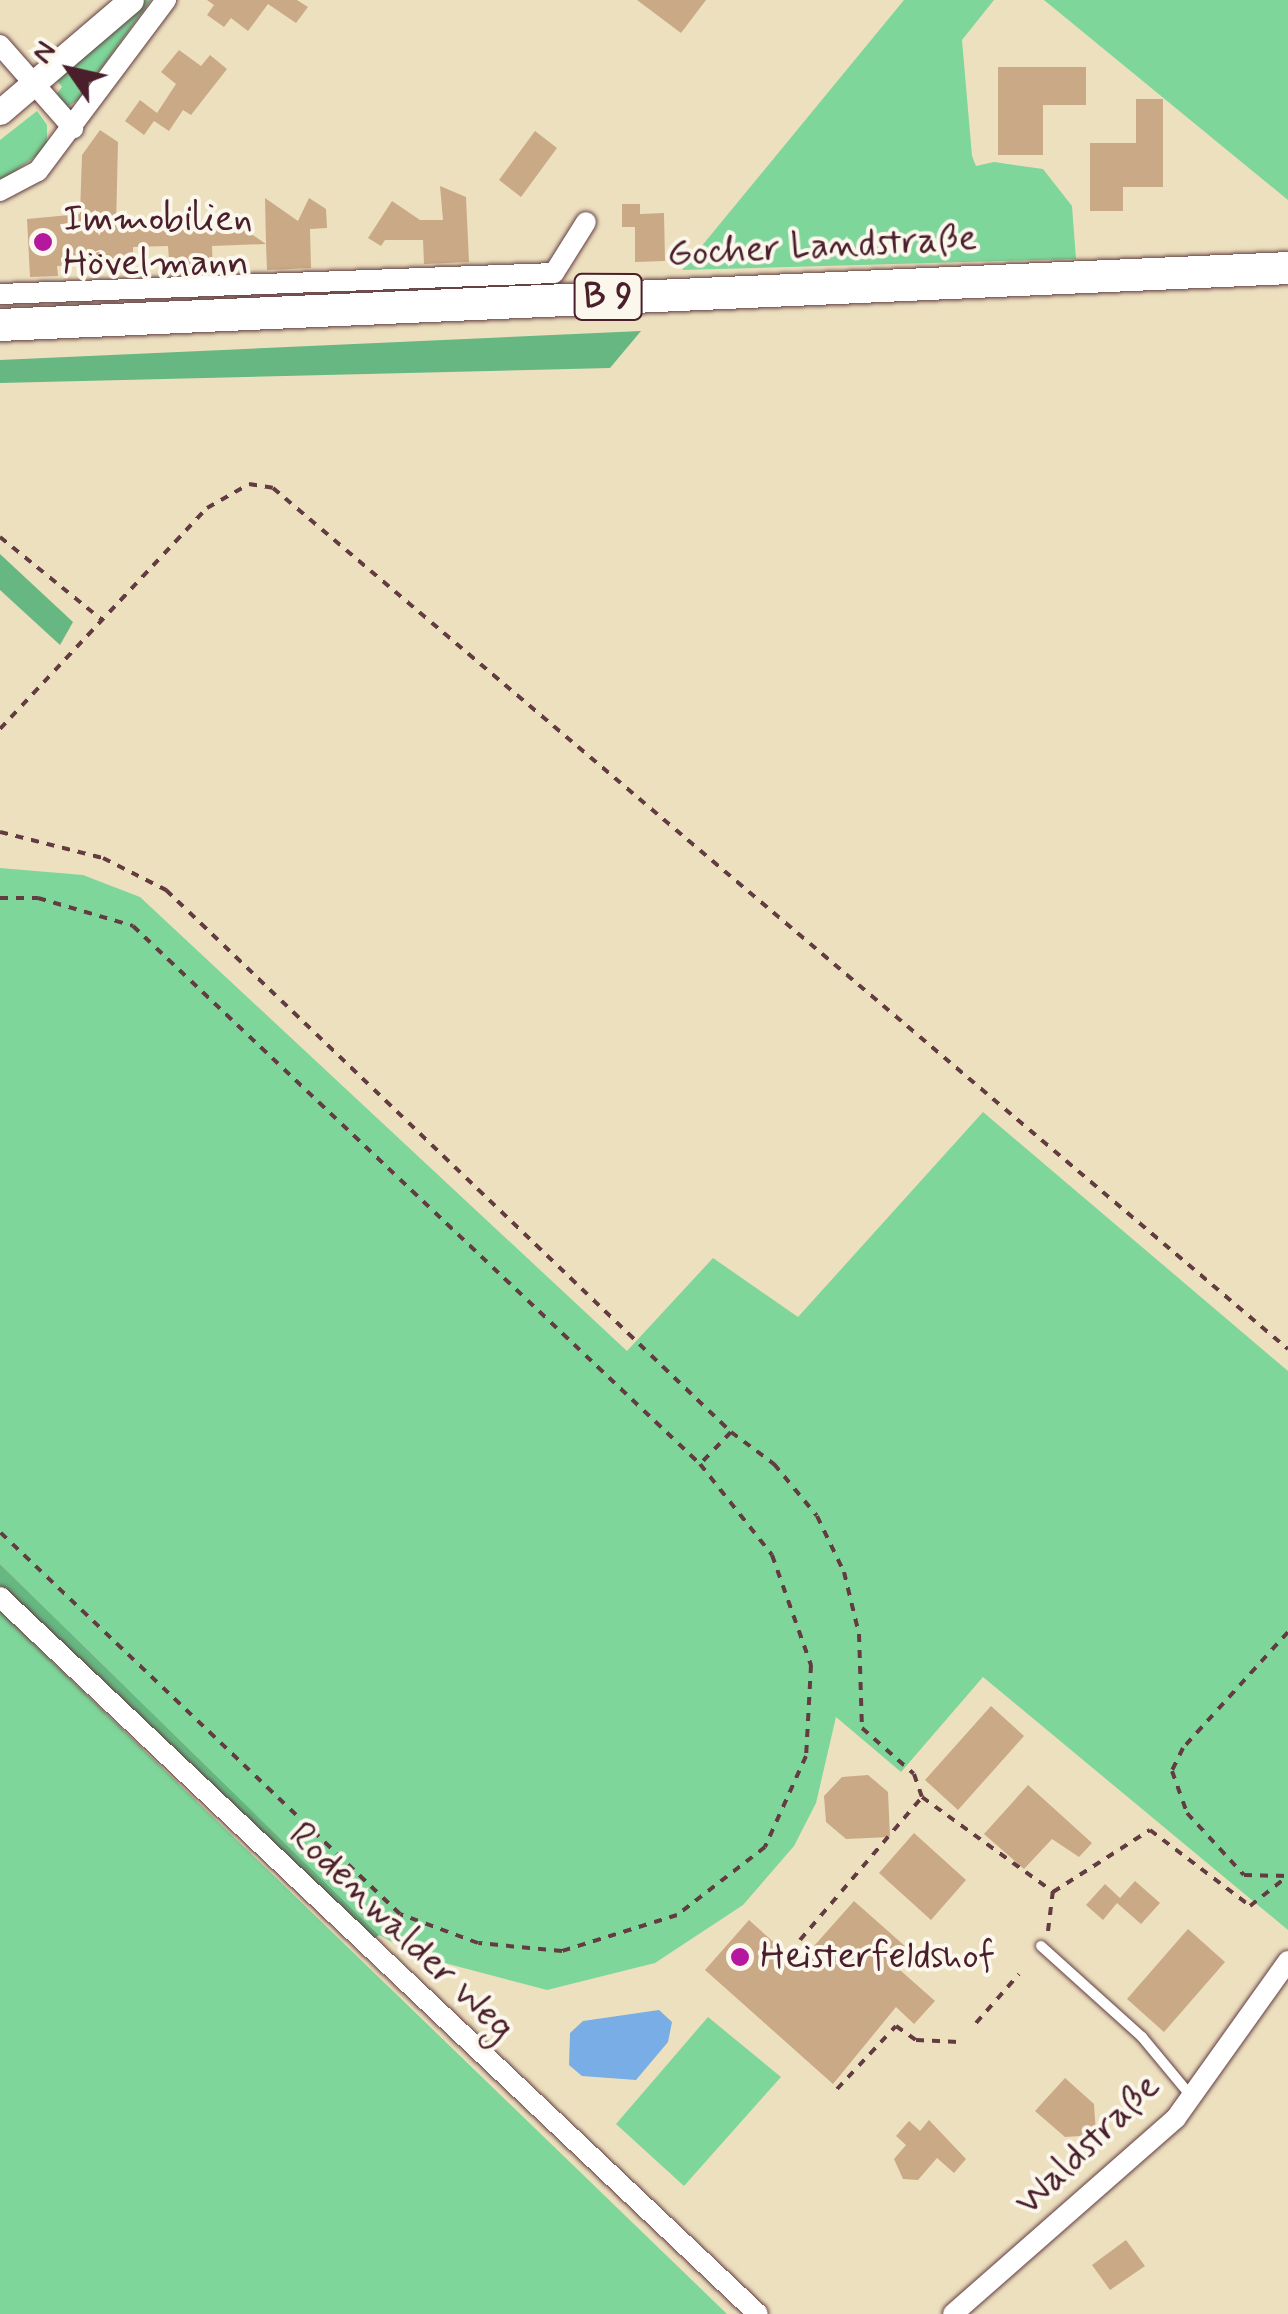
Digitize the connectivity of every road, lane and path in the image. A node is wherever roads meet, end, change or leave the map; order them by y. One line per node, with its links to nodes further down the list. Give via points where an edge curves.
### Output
1 (131, 0): 4 (street)
2 (166, 0): 6 (street)
3 (0, 45): 4 (street)
4 (33, 86): 5 (street); 6 (street)
5 (0, 112)
6 (73, 128): 7 (street, via 26,182)
7 (0, 191)
8 (586, 222): 10 (street, via 554,273)
9 (1288, 268): 11 (main road, Gocher Landstraße / B 9)
10 (0, 294)
11 (0, 325)
12 (0, 538): 13 (path)
13 (102, 620): 14 (path); 17 (path, via 207,508 249,484 273,488)
14 (0, 729)
15 (0, 832): 18 (path, via 103,858 166,890)
16 (0, 898): 19 (path, via 38,898 132,926)
17 (1288, 1349)
18 (731, 1432): 19 (path); 23 (path, via 774,1464 817,1516 844,1572 859,1634 862,1728 914,1774)
19 (700, 1464): 20 (path, via 772,1556 811,1665 806,1756 765,1847 677,1915 562,1951 478,1942 400,1914)
20 (0, 1532)
21 (0, 1597): 34 (street, Rodenwalder Weg)
22 (1288, 1632): 24 (path, via 1183,1748 1172,1771 1186,1813 1244,1875)
23 (922, 1797): 25 (path); 26 (path)
24 (1286, 1878): 25 (path, via 1250,1906 1150,1830)
25 (1052, 1892): 27 (path, via 1054,1916)
26 (800, 1940)
27 (1041, 1946): 33 (lane, via 1142,2037)
28 (1288, 1961): 33 (street, Waldstraße)
29 (1019, 1974): 30 (path)
30 (976, 2023)
31 (959, 2042): 32 (path, via 916,2040 896,2026)
32 (837, 2090)
33 (1191, 2096): 35 (street, Waldstraße, via 1097,2191)
34 (758, 2314)
35 (953, 2314)

